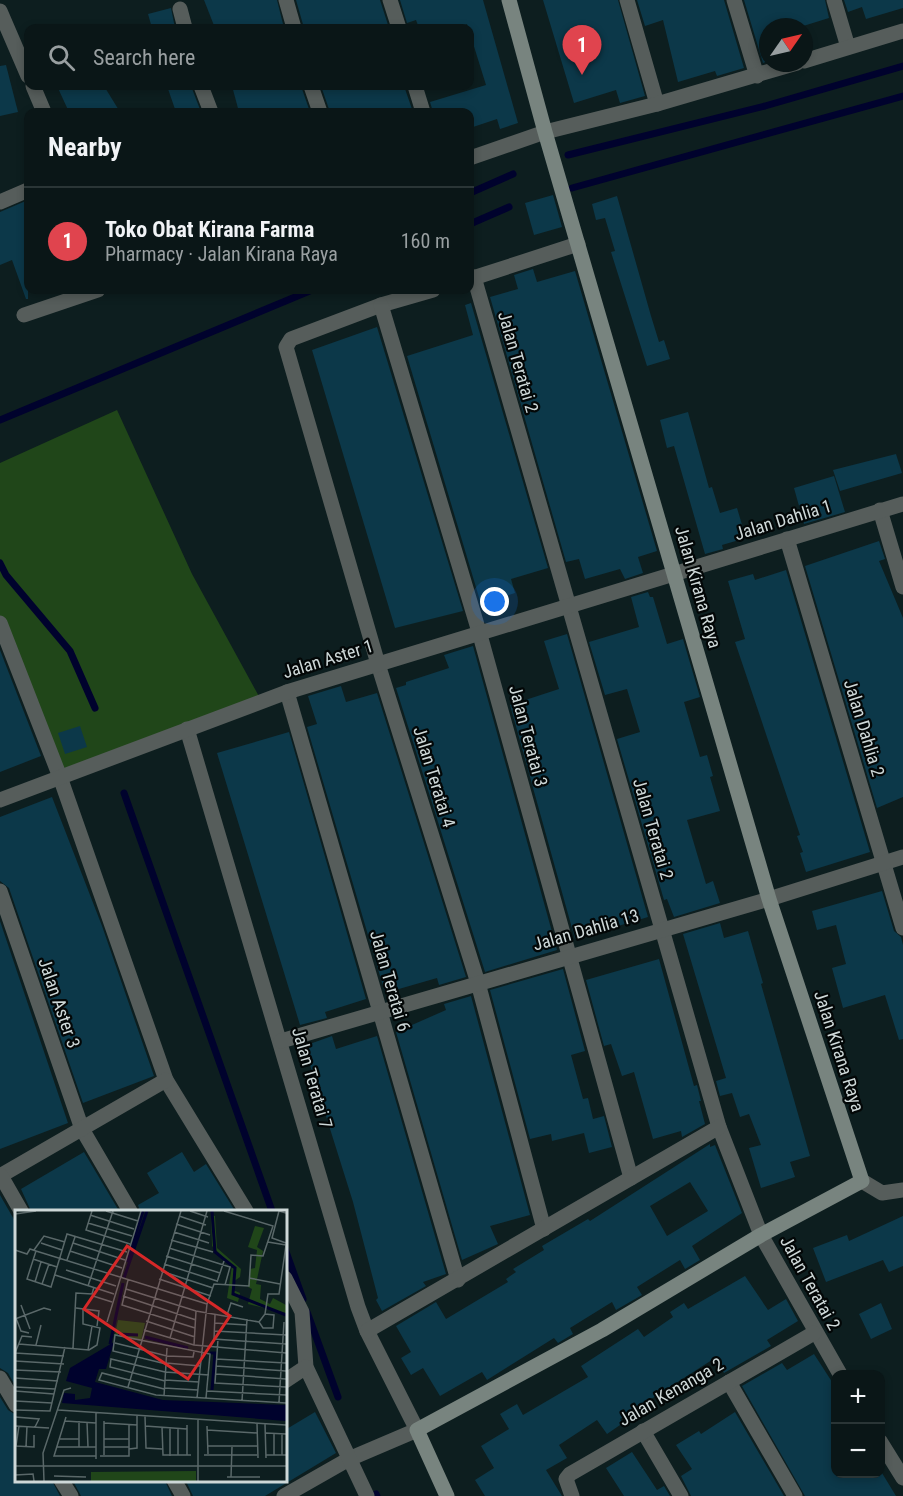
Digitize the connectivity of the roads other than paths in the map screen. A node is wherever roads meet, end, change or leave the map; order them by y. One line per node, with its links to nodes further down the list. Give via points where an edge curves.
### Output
1 (286, 0): 10 (street)
2 (390, 0): 11 (street)
3 (508, 0): 27 (street, Jalan Kirana Raya)
4 (627, 0): 22 (street)
5 (734, 0): 17 (street)
6 (834, 0): 13 (street)
7 (180, 9): 9 (street)
8 (0, 11): 15 (street)
9 (184, 24)
10 (293, 24)
11 (398, 24)
12 (903, 31): 13 (street)
13 (848, 47): 14 (street)
14 (813, 58)
15 (24, 67)
16 (769, 72): 17 (street)
17 (757, 76): 22 (street)
18 (35, 90): 23 (street)
19 (202, 90): 24 (street)
20 (312, 90): 25 (street)
21 (416, 90): 26 (street)
22 (657, 104): 27 (street)
23 (42, 108)
24 (209, 108)
25 (319, 108)
26 (422, 108)
27 (545, 132): 28 (street); 31 (street, Jalan Kirana Raya)
28 (474, 157)
29 (24, 192): 30 (street)
30 (0, 202)
31 (578, 244): 32 (street); 41 (street, Jalan Kirana Raya)
32 (474, 277)
33 (474, 285): 43 (street, Jalan Teratai 2)
34 (86, 294): 37 (street)
35 (419, 294): 36 (street)
36 (381, 305): 45 (street, Jalan Teratai 3); 46 (street, Jalan Teratai 4, via 291,339 286,347)
37 (24, 315)
38 (903, 504): 39 (street, Jalan Dahlia 1)
39 (880, 510): 40 (street, Jalan Dahlia 1); 42 (street)
40 (786, 539): 41 (street, Jalan Dahlia 1); 52 (street, Jalan Dahlia 2)
41 (674, 573): 43 (street, Jalan Aster 1); 54 (street, Jalan Kirana Raya)
42 (903, 587)
43 (568, 606): 45 (street, Jalan Aster 1); 55 (street, Jalan Teratai 2)
44 (0, 622): 49 (street)
45 (480, 635): 46 (street, Jalan Aster 1); 57 (street, Jalan Teratai 3)
46 (378, 664): 47 (street, Jalan Aster 1); 58 (street, Jalan Teratai 4)
47 (287, 692): 48 (street, Jalan Aster 1); 59 (street, Jalan Teratai 6)
48 (187, 729): 49 (street, Jalan Aster 1); 60 (street, Jalan Teratai 7)
49 (60, 777): 50 (street, Jalan Aster 1); 61 (street)
50 (0, 800)
51 (903, 857): 52 (street, Jalan Dahlia 13)
52 (885, 862): 54 (street, Jalan Dahlia 13); 56 (street, Jalan Dahlia 2)
53 (0, 891): 63 (street, Jalan Aster 3)
54 (769, 899): 55 (street, Jalan Dahlia 13); 66 (street, Jalan Kirana Raya)
55 (662, 928): 57 (street, Jalan Dahlia 13); 62 (street, Jalan Teratai 2)
56 (903, 928)
57 (568, 956): 58 (street, Jalan Dahlia 13); 65 (street, Jalan Teratai 3)
58 (478, 983): 59 (street, Jalan Dahlia 13); 71 (street, Jalan Teratai 4)
59 (378, 1012): 60 (street, Jalan Dahlia 13); 74 (street, Jalan Teratai 6)
60 (281, 1041): 75 (street, Jalan Teratai 7)
61 (166, 1080): 63 (street); 70 (street)
62 (719, 1127): 65 (street); 72 (street, Jalan Teratai 2)
63 (82, 1129): 64 (street); 69 (street, Jalan Aster 3)
64 (1, 1176): 68 (street)
65 (632, 1178): 71 (street)
66 (862, 1181): 67 (street, via 882,1193); 72 (street)
67 (903, 1190)
68 (20, 1210)
69 (129, 1210)
70 (245, 1210)
71 (544, 1229): 74 (street)
72 (761, 1235): 76 (street, Jalan Teratai 2); 83 (street, via 602,1330)
73 (286, 1280): 77 (street, via 302,1311)
74 (458, 1280): 75 (street)
75 (367, 1331): 83 (street, Jalan Teratai 7)
76 (814, 1333): 78 (street, Jalan Teratai 2); 81 (street, Jalan Kenanga 2)
77 (306, 1367): 80 (street); 87 (street)
78 (837, 1370)
79 (0, 1378): 82 (street)
80 (286, 1380)
81 (729, 1382): 84 (street, Jalan Kenanga 2); 98 (street)
82 (15, 1403)
83 (417, 1430): 87 (street); 95 (street)
84 (643, 1431): 96 (street, Jalan Kenanga 2, via 570,1474 566,1479); 97 (street)
85 (885, 1446): 86 (street)
86 (897, 1457): 88 (street)
87 (349, 1459): 93 (street); 94 (street)
88 (903, 1478)
89 (63, 1481): 91 (street)
90 (175, 1481): 92 (street)
91 (71, 1496)
92 (183, 1496)
93 (284, 1496)
94 (367, 1496)
95 (447, 1496)
96 (572, 1496)
97 (681, 1496)
98 (795, 1496)

